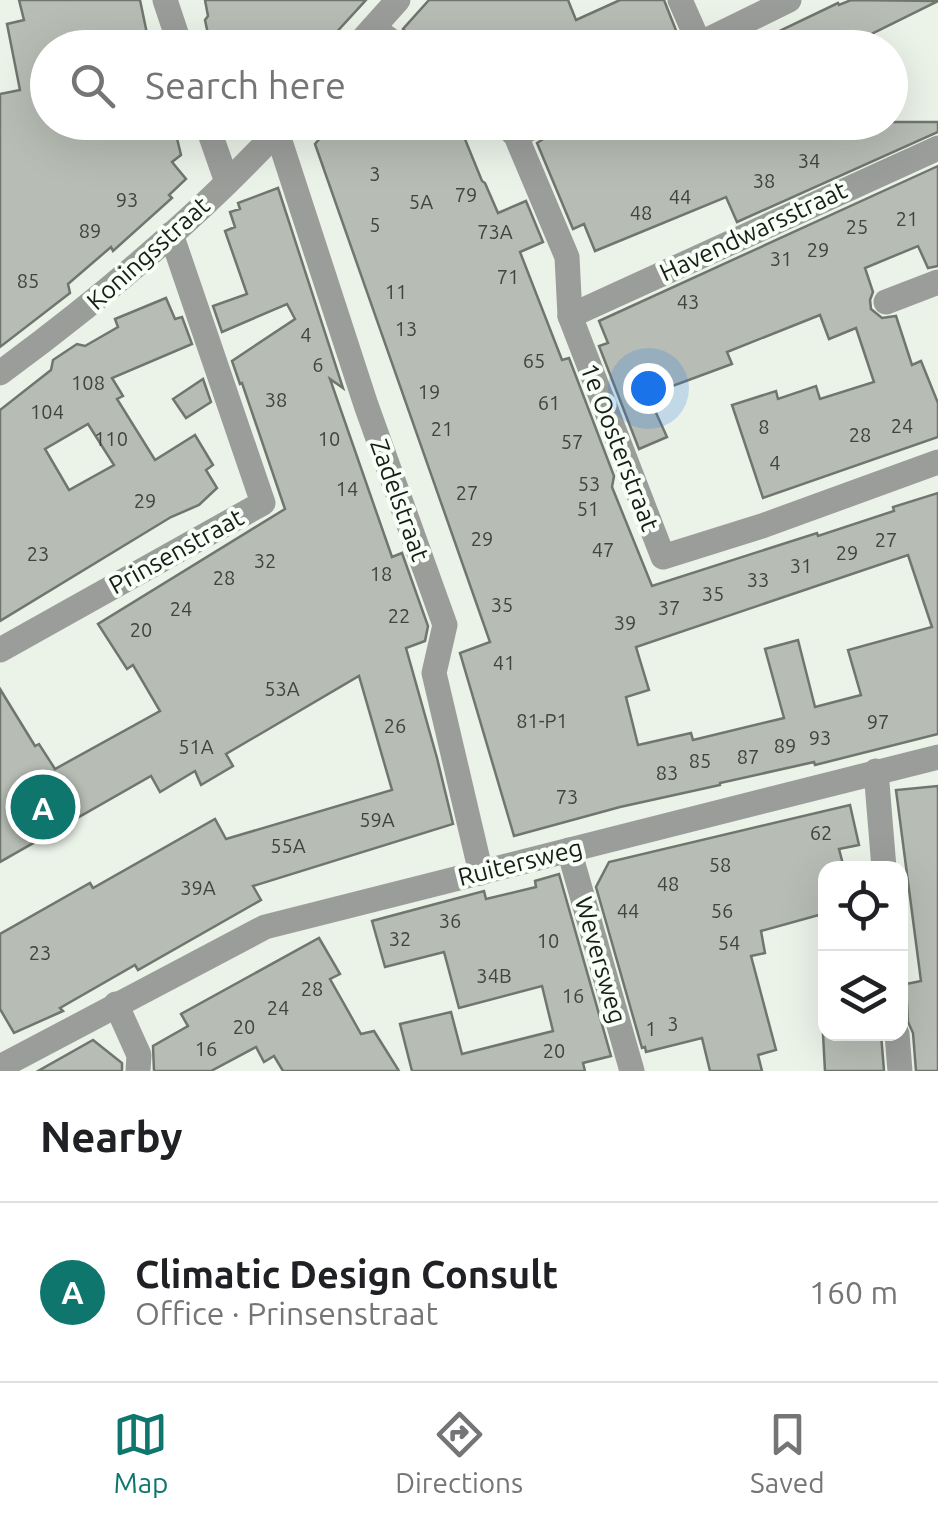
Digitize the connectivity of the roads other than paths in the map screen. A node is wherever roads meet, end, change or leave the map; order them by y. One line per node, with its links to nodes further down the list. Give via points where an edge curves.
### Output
1 (165, 0): 5 (street)
2 (398, 0): 6 (street)
3 (680, 0): 7 (street)
4 (789, 0): 8 (street)
5 (175, 30)
6 (371, 30)
7 (690, 30)
8 (726, 30)
9 (212, 140): 14 (street)
10 (269, 140): 14 (street, Koningsstraat)
11 (286, 140): 26 (street, Zadelstraat, via 366,405 445,625 434,673)
12 (514, 140): 18 (street, 1e Oosterstraat, via 567,257)
13 (938, 148): 18 (street, Havendwarsstraat)
14 (227, 182): 15 (street, Koningsstraat)
15 (171, 234): 19 (street, Koningsstraat, via 76,318); 21 (street, Prinsenstraat, via 262,502)
16 (938, 282): 17 (street)
17 (886, 302)
18 (570, 316): 20 (street, 1e Oosterstraat, via 663,558)
19 (0, 373)
20 (938, 462)
21 (0, 650)
22 (938, 757): 23 (street, Ruitersweg)
23 (876, 772): 24 (street, Ruitersweg); 25 (street)
24 (569, 850): 26 (street, Ruitersweg); 31 (street, Weversweg)
25 (883, 861)
26 (481, 873): 27 (street, Ruitersweg, via 265,927)
27 (116, 1004): 29 (street, Ruitersweg); 30 (street, via 139,1054)
28 (898, 1041): 32 (street)
29 (0, 1067)
30 (138, 1071)
31 (632, 1071)
32 (900, 1071)

